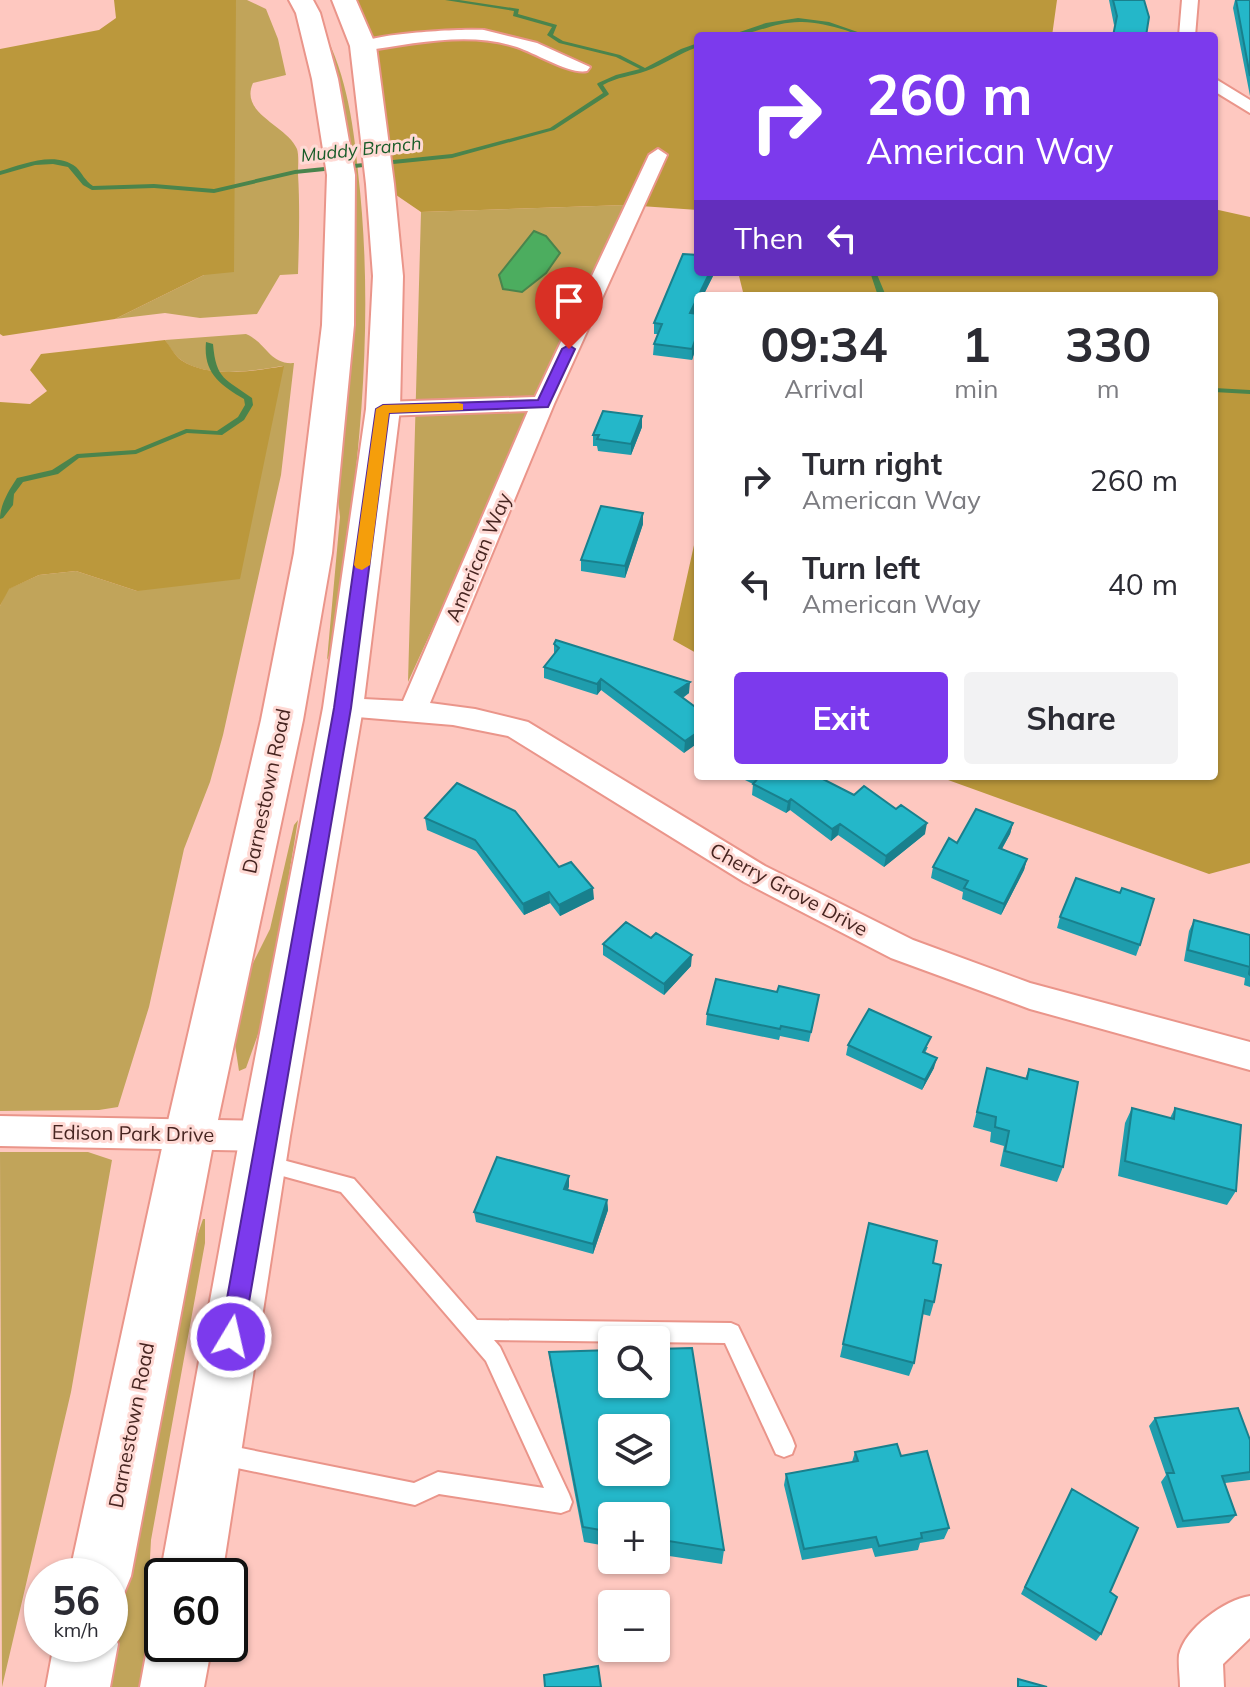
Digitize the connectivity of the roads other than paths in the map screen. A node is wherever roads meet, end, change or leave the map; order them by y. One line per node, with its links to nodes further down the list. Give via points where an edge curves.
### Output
1 (301, 0): 10 (main road, Darnestown Road)
2 (344, 0): 5 (main road, Darnestown Road)
3 (1190, 0): 4 (street)
4 (1186, 32)
5 (363, 46): 6 (street, via 497,37); 10 (main road, Darnestown Road)
6 (581, 67)
7 (1218, 86): 8 (street)
8 (1250, 108)
9 (658, 155): 11 (street, American Way)
10 (359, 166): 12 (main road, Darnestown Road, via 388,276); 17 (main road, Darnestown Road, via 313,553 282,720)
11 (543, 404): 12 (street); 14 (street, American Way)
12 (383, 409): 13 (main road, Darnestown Road)
13 (343, 708): 14 (street, Cherry Grove Drive); 18 (main road, Darnestown Road)
14 (413, 710): 15 (street, Cherry Grove Drive, via 487,719 518,729 750,872 902,949 1031,998)
15 (1250, 1056)
16 (0, 1131): 17 (street, Edison Park Drive)
17 (190, 1134): 18 (street, Edison Park Drive); 22 (main road, Darnestown Road)
18 (263, 1149): 19 (lane, via 347,1185); 21 (main road, Darnestown Road)
19 (473, 1330): 20 (lane, via 731,1333); 21 (lane, via 493,1354 561,1502 438,1483 415,1494)
20 (784, 1446)
21 (212, 1453): 23 (main road, Darnestown Road)
22 (104, 1558)
23 (194, 1558)
24 (1250, 1617): 29 (street, via 1237,1619 1201,1655)
25 (83, 1662): 27 (main road)
26 (177, 1662): 28 (main road)
27 (78, 1687)
28 (172, 1687)
29 (1202, 1687)

